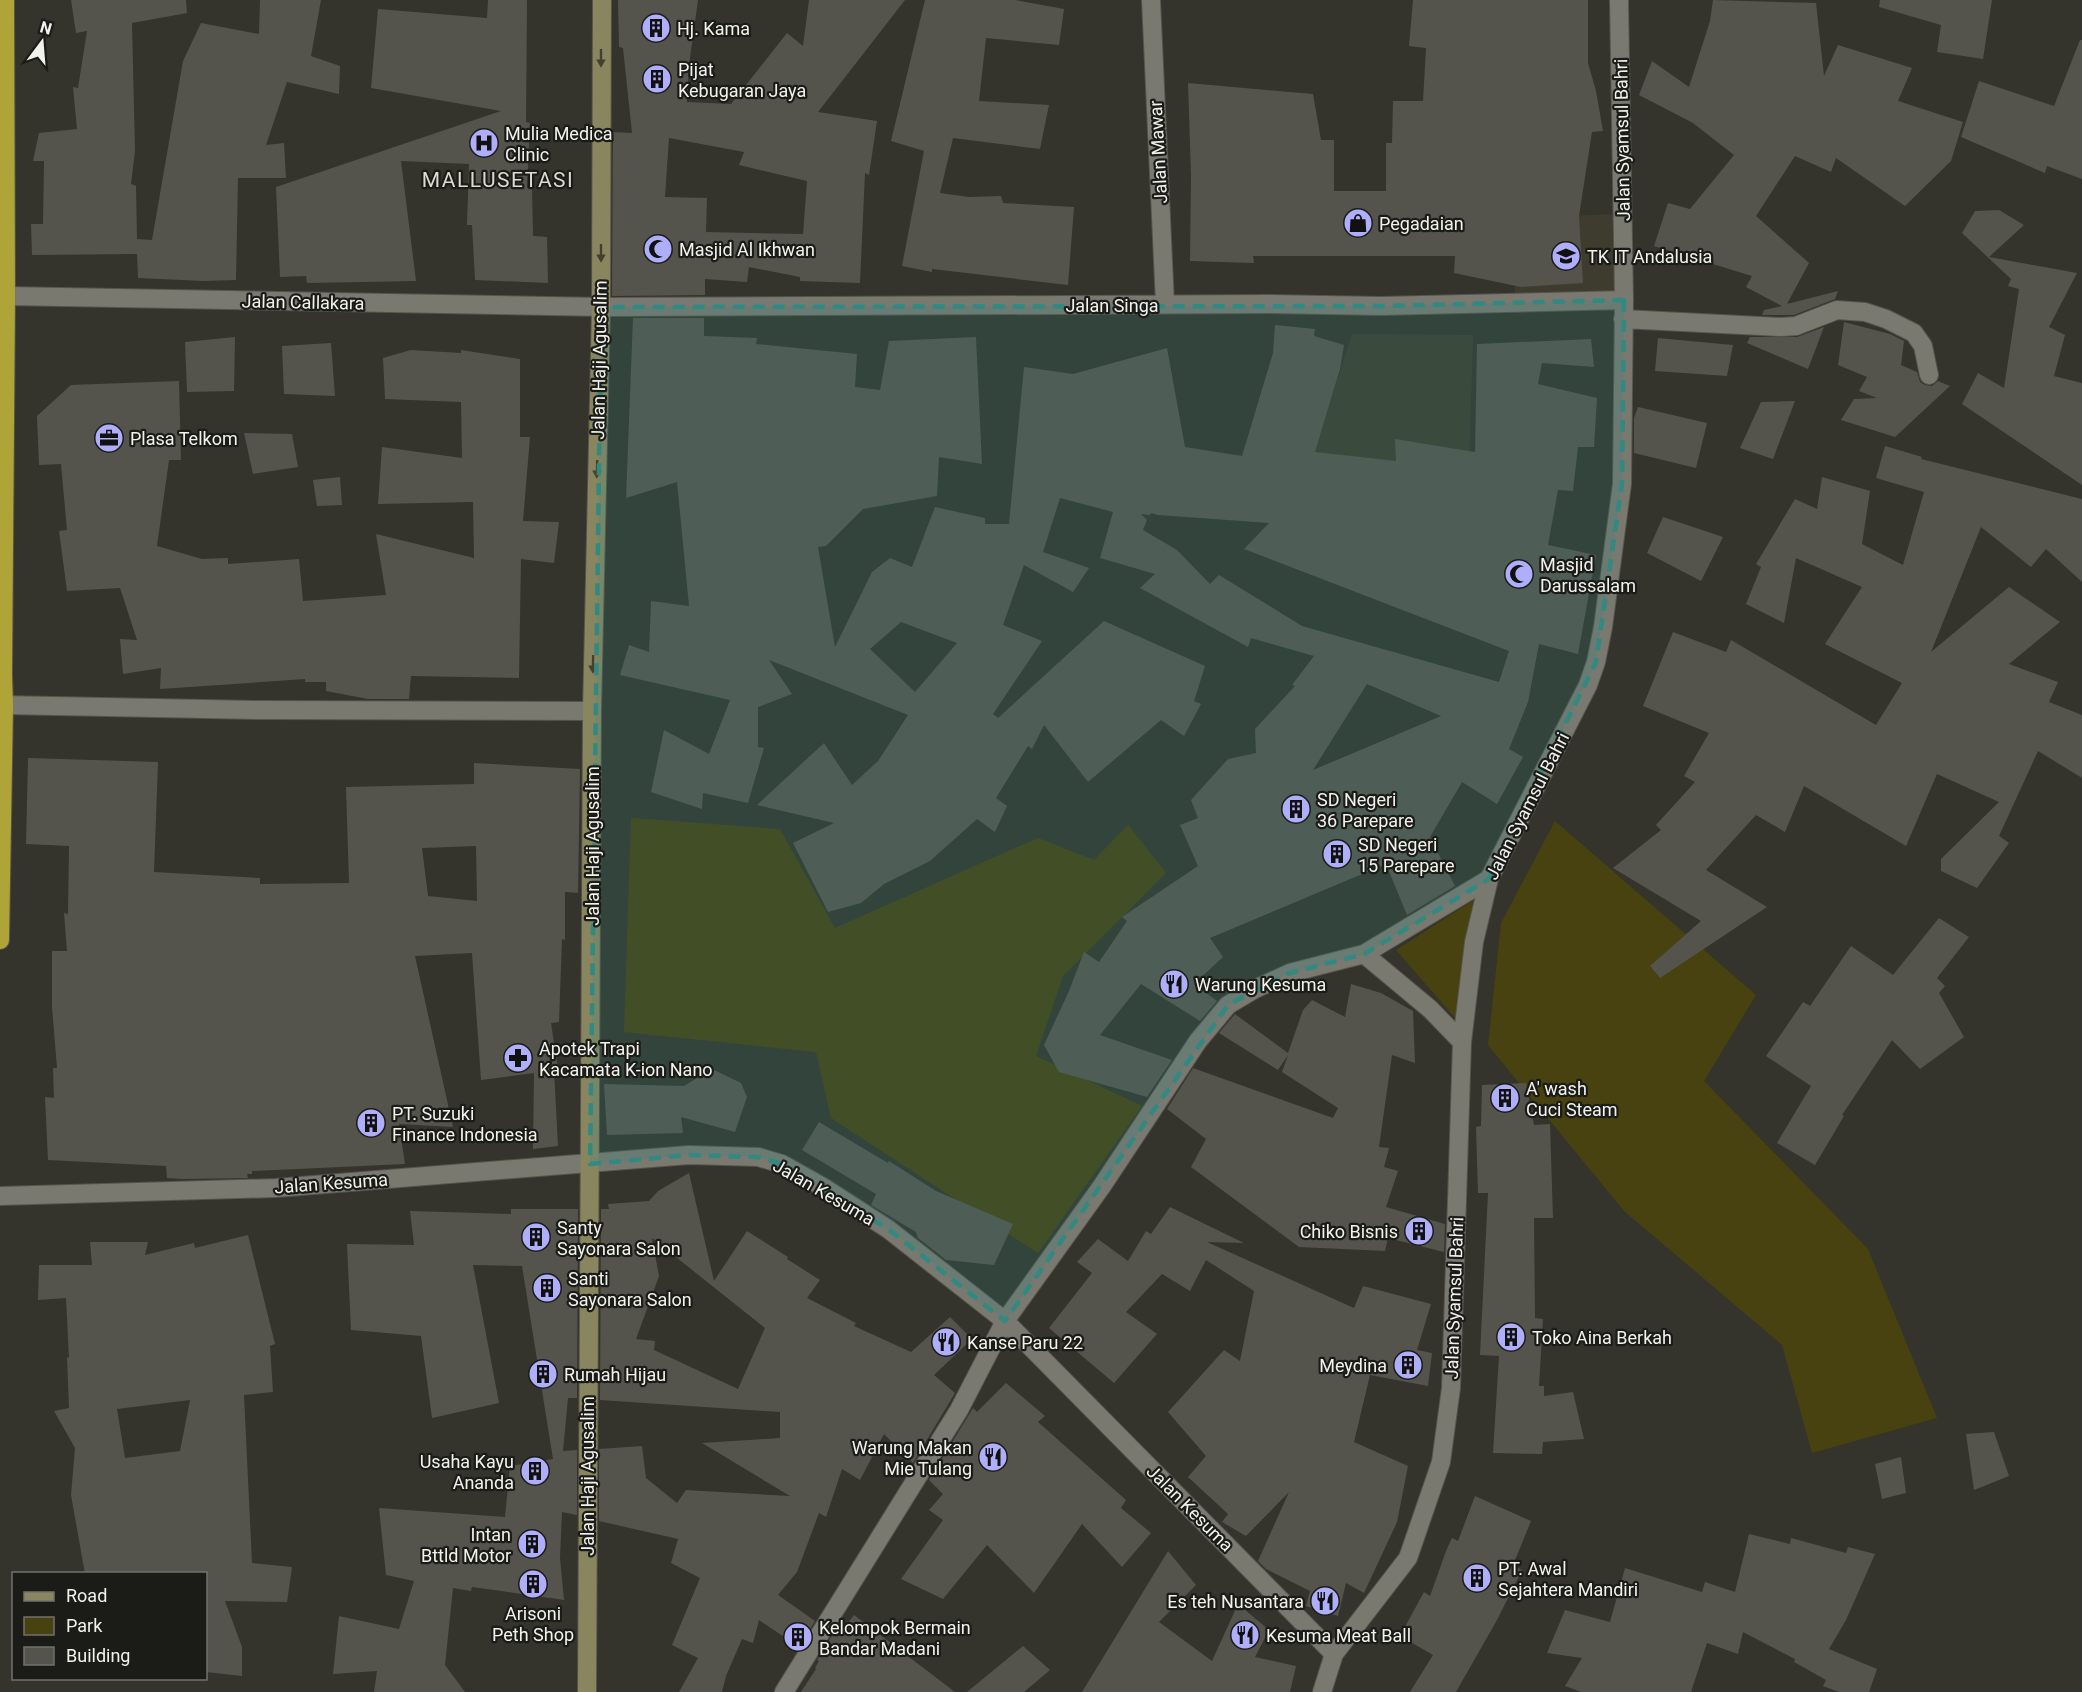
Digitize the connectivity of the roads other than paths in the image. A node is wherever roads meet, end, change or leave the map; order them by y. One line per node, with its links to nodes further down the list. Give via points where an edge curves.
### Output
1 (5, 0): 5 (highway)
2 (602, 0): 8 (street, Jalan Haji Agusalim, one-way to 8)
3 (1151, 0): 7 (street, Jalan Mawar)
4 (1620, 0): 6 (street, Jalan Syamsul Bahri)
5 (6, 297): 8 (street, Jalan Callakara); 11 (highway)
6 (1624, 300): 7 (street, Jalan Singa, via 1381,306); 9 (street, Jalan Syamsul Bahri)
7 (1165, 304): 8 (street, Jalan Singa)
8 (601, 307): 13 (street, Jalan Haji Agusalim, one-way to 13)
9 (1623, 319): 10 (street, via 1796,327 1837,310 1865,312 1914,333 1923,346); 14 (street, Jalan Syamsul Bahri, via 1622,484 1596,662)
10 (1929, 375)
11 (1, 675): 12 (highway)
12 (4, 705): 13 (street); 15 (highway)
13 (592, 711): 18 (street, Jalan Haji Agusalim)
14 (1489, 879): 16 (street); 17 (street, Jalan Syamsul Bahri, via 1474,942)
15 (0, 940)
16 (1364, 954): 17 (street, via 1430,1009); 20 (street, via 1290,973 1228,1005 1198,1041 1102,1186)
17 (1462, 1042): 21 (street, Jalan Syamsul Bahri, via 1451,1388 1441,1462 1408,1558)
18 (590, 1164): 19 (street, Jalan Kesuma, via 276,1188); 20 (street, Jalan Kesuma, via 690,1155 758,1157 782,1164 888,1229); 22 (street, Jalan Haji Agusalim)
19 (0, 1196)
20 (1005, 1321): 21 (street, Jalan Kesuma); 23 (street, via 958,1410)
21 (1334, 1654): 24 (street, Jalan Syamsul Bahri)
22 (587, 1692)
23 (784, 1692)
24 (1322, 1692)

